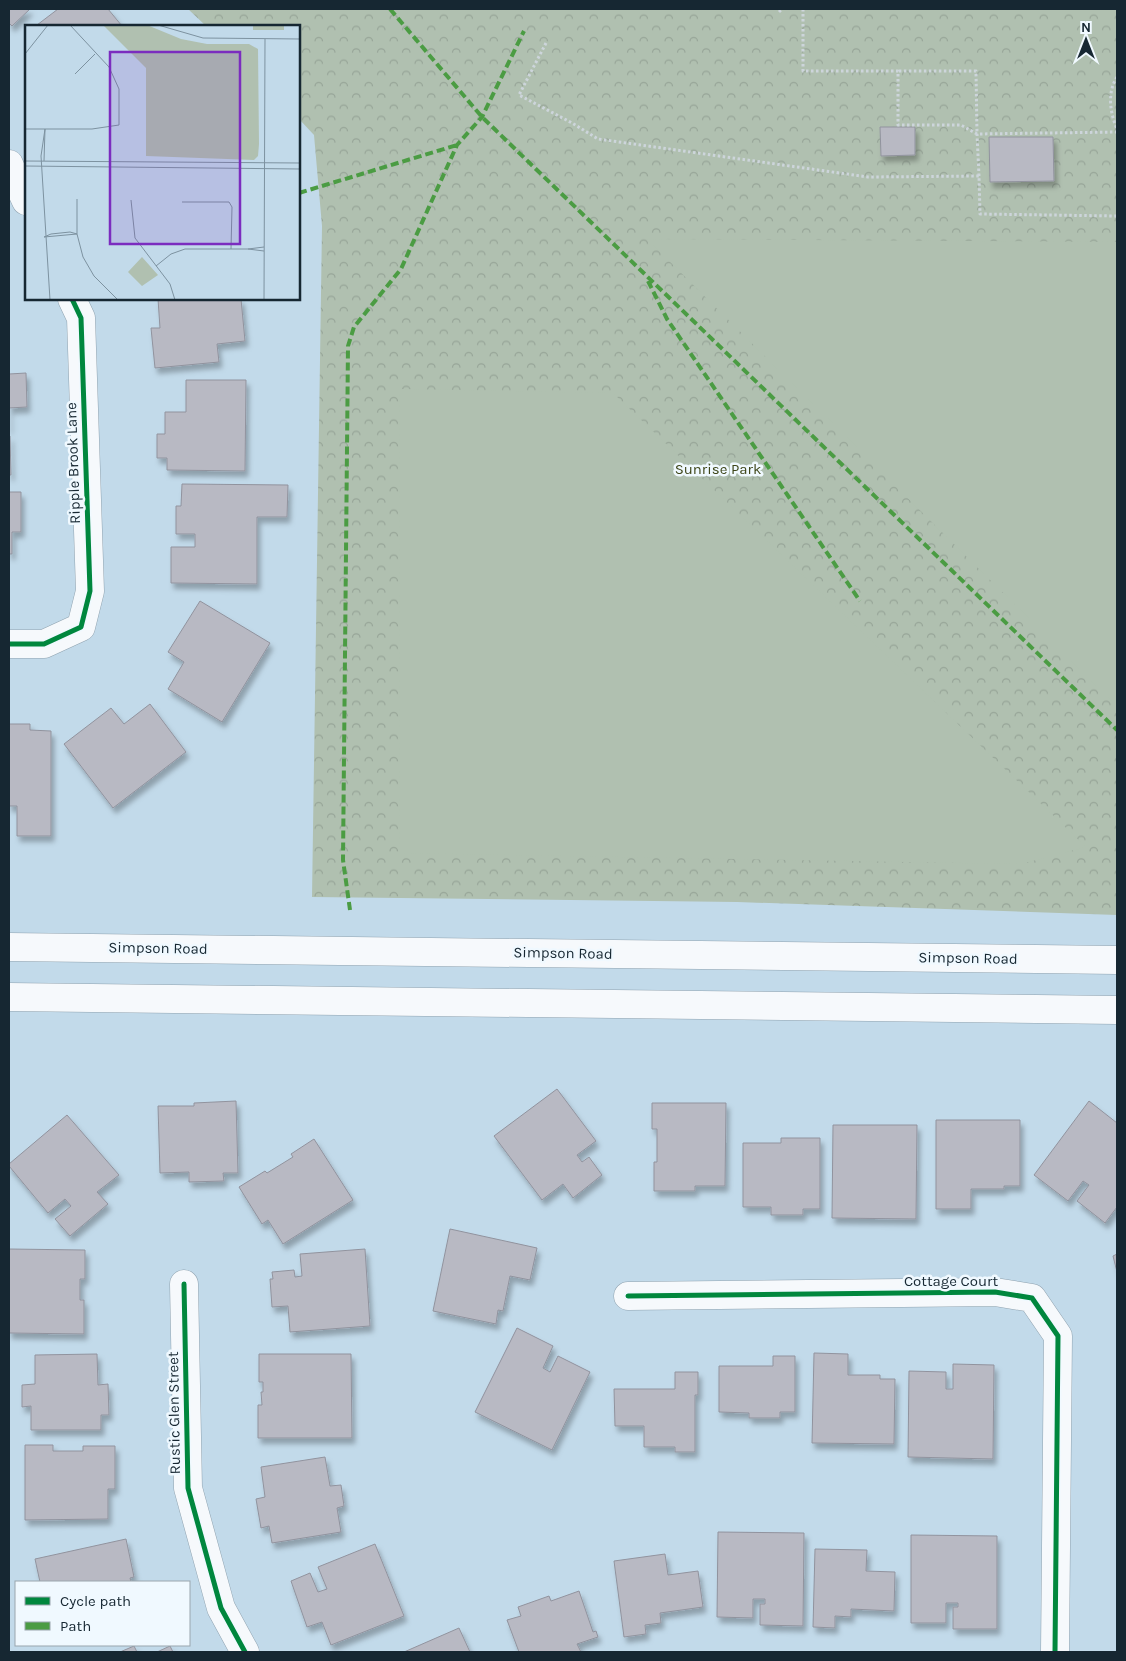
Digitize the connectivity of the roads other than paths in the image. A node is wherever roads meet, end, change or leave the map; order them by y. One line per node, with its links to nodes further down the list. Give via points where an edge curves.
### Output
1 (9, 164): 2 (main road)
2 (25, 200)
3 (73, 300): 4 (main road, Ripple Brook Lane, via 82,318 90,591 82,627 44,644)
4 (9, 644)
5 (9, 947): 6 (main road, Simpson Road)
6 (1117, 960)
7 (9, 997): 8 (main road)
8 (1117, 1010)
9 (184, 1284): 11 (main road, Rustic Glen Street, via 188,1488 221,1608)
10 (628, 1296): 12 (main road, Cottage Court, via 995,1292 1032,1298 1058,1336)
11 (245, 1652)
12 (1055, 1652)

